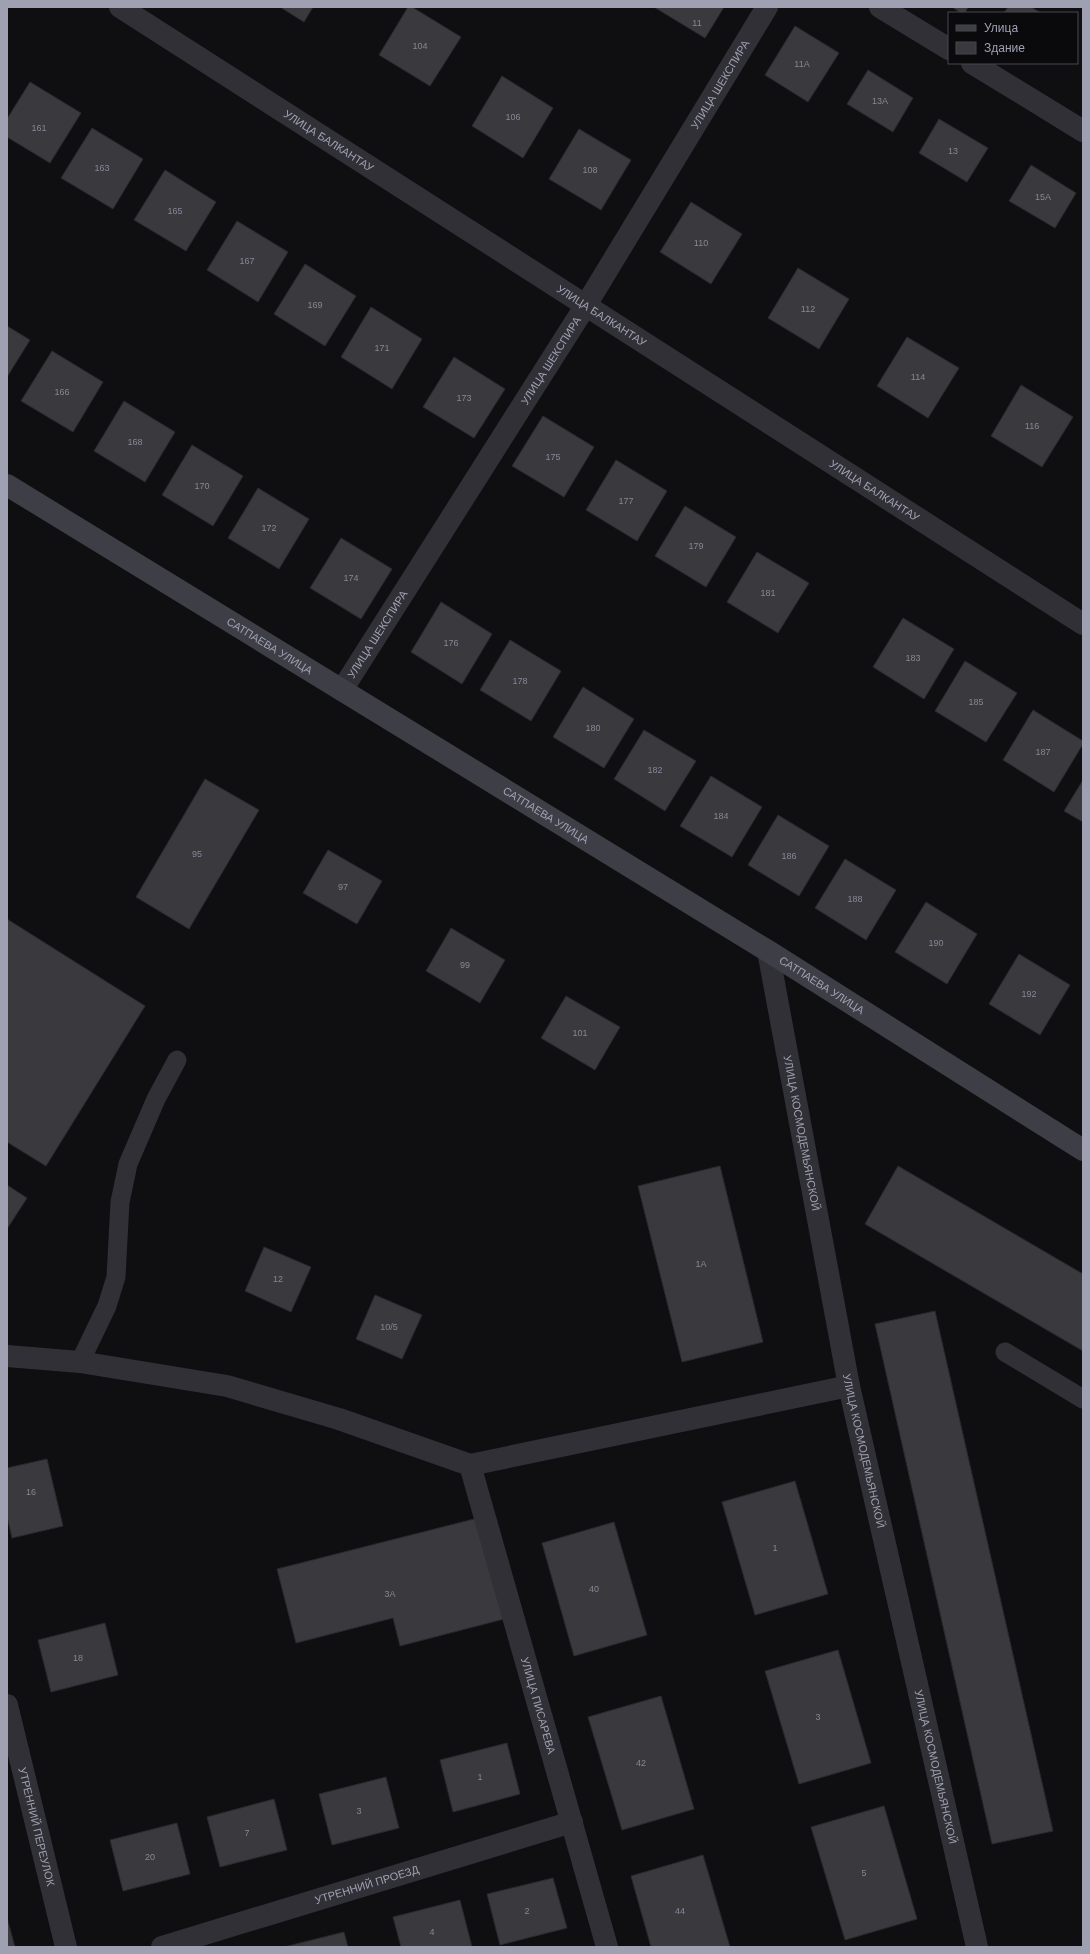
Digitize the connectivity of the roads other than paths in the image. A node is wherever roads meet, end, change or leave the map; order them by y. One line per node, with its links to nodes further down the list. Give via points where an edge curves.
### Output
1 (120, 7): 7 (street, УЛИЦА БАЛКАНТАУ)
2 (767, 7): 7 (street, УЛИЦА ШЕКСПИРА)
3 (880, 7): 4 (street)
4 (948, 48)
5 (974, 64): 6 (street)
6 (1083, 131)
7 (586, 305): 9 (street, УЛИЦА БАЛКАНТАУ); 10 (street, УЛИЦА ШЕКСПИРА)
8 (7, 485): 10 (street, САТПАЕВА УЛИЦА)
9 (1083, 624)
10 (342, 690): 11 (street, САТПАЕВА УЛИЦА)
11 (768, 951): 13 (street, САТПАЕВА УЛИЦА); 17 (street, УЛИЦА КОСМОДЕМЬЯНСКОЙ)
12 (177, 1060): 16 (lane, via 156,1099 128,1164 120,1202 116,1277 107,1306)
13 (1083, 1150)
14 (1005, 1352): 18 (lane)
15 (7, 1356): 16 (street)
16 (80, 1362): 19 (street, via 227,1386 339,1419)
17 (849, 1386): 19 (street); 25 (street, УЛИЦА КОСМОДЕМЬЯНСКОЙ)
18 (1083, 1399)
19 (470, 1464): 21 (street, УЛИЦА ПИСАРЕВА)
20 (7, 1705): 22 (street, УТРЕННИЙ ПЕРЕУЛОК)
21 (572, 1822): 23 (street, УТРЕННИЙ ПРОЕЗД); 24 (street, УЛИЦА ПИСАРЕВА)
22 (66, 1947)
23 (162, 1947)
24 (607, 1947)
25 (977, 1947)

